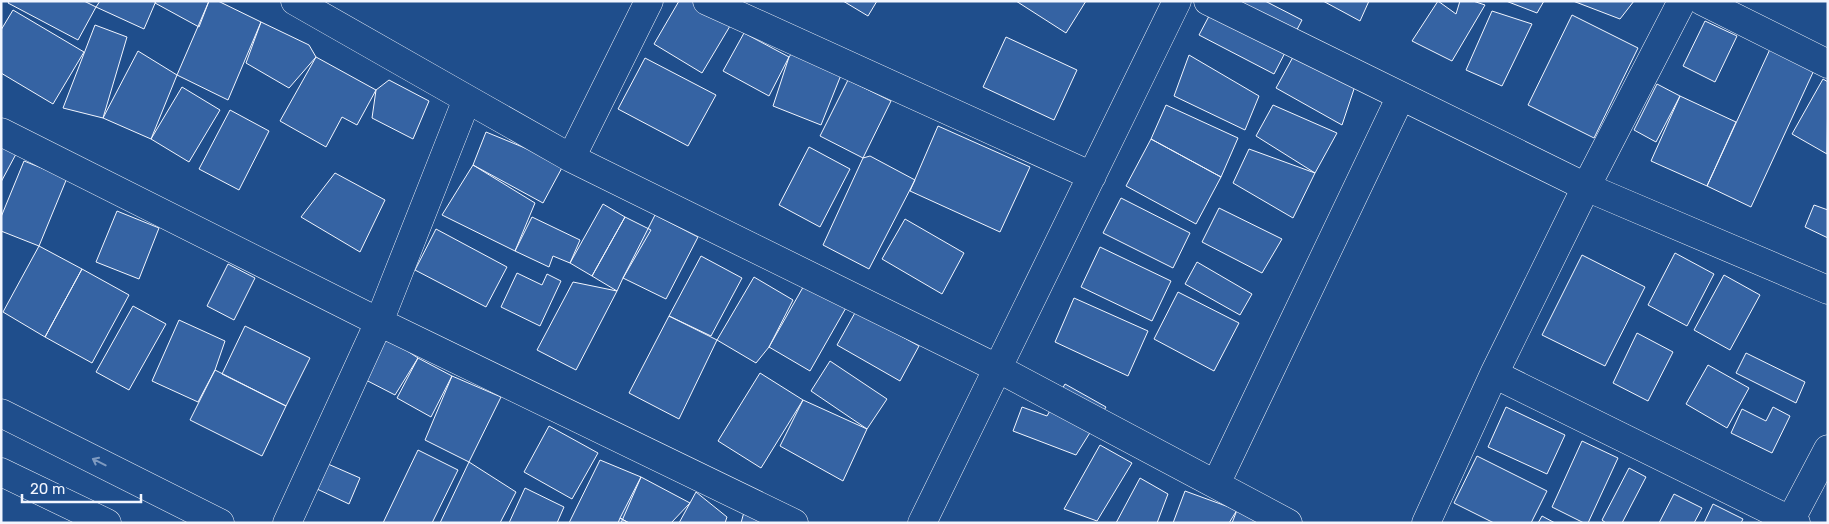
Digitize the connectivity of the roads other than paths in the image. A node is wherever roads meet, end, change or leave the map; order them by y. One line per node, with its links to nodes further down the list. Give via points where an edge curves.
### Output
1 (295, 1): 10 (street)
2 (649, 1): 12 (street)
3 (707, 1): 13 (street)
4 (1177, 1): 13 (street)
5 (1208, 1): 9 (street)
6 (1682, 1): 14 (street)
7 (1702, 1): 8 (street)
8 (1828, 64)
9 (1401, 96): 14 (street); 22 (street)
10 (466, 98): 12 (street); 16 (street)
11 (1, 132): 16 (street)
12 (572, 158): 17 (street)
13 (1092, 176): 17 (street)
14 (1586, 187): 15 (street); 18 (street)
15 (1828, 290)
16 (378, 322): 26 (street); 27 (street)
17 (997, 368): 22 (street); 28 (street)
18 (1494, 374): 23 (street); 30 (street)
19 (1, 413): 25 (street, one-way to 19)
20 (1828, 449): 23 (street)
21 (1, 472): 24 (street)
22 (1216, 484): 29 (street)
23 (1792, 522)
24 (106, 523)
25 (220, 523)
26 (286, 523)
27 (794, 523)
28 (922, 523)
29 (1288, 523)
30 (1426, 523)

